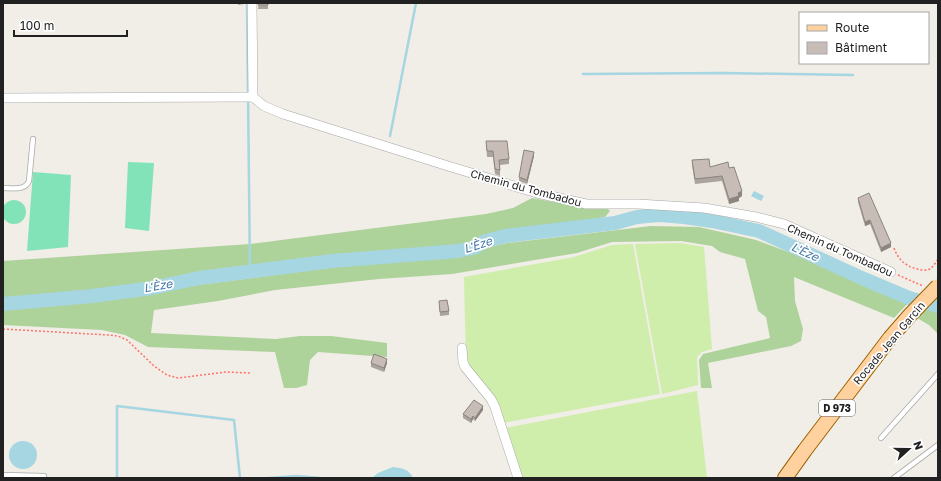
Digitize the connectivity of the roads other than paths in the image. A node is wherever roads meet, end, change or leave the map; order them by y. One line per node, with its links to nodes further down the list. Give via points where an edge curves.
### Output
1 (252, 3): 2 (street)
2 (253, 97): 3 (street); 6 (street, Chemin du Tombadou, via 264,106 283,114 537,193 586,204 704,208 784,224)
3 (3, 98)
4 (33, 139): 5 (lane, via 27,185 23,188)
5 (3, 188)
6 (891, 272)
7 (931, 287): 15 (main road, Rocade Jean Garcin / D 973, bridge)
8 (462, 348): 14 (street, via 465,367 495,407)
9 (938, 374): 10 (lane)
10 (881, 438)
11 (938, 445): 16 (lane)
12 (3, 475): 13 (lane)
13 (44, 476)
14 (518, 478)
15 (785, 478)
16 (894, 478)

